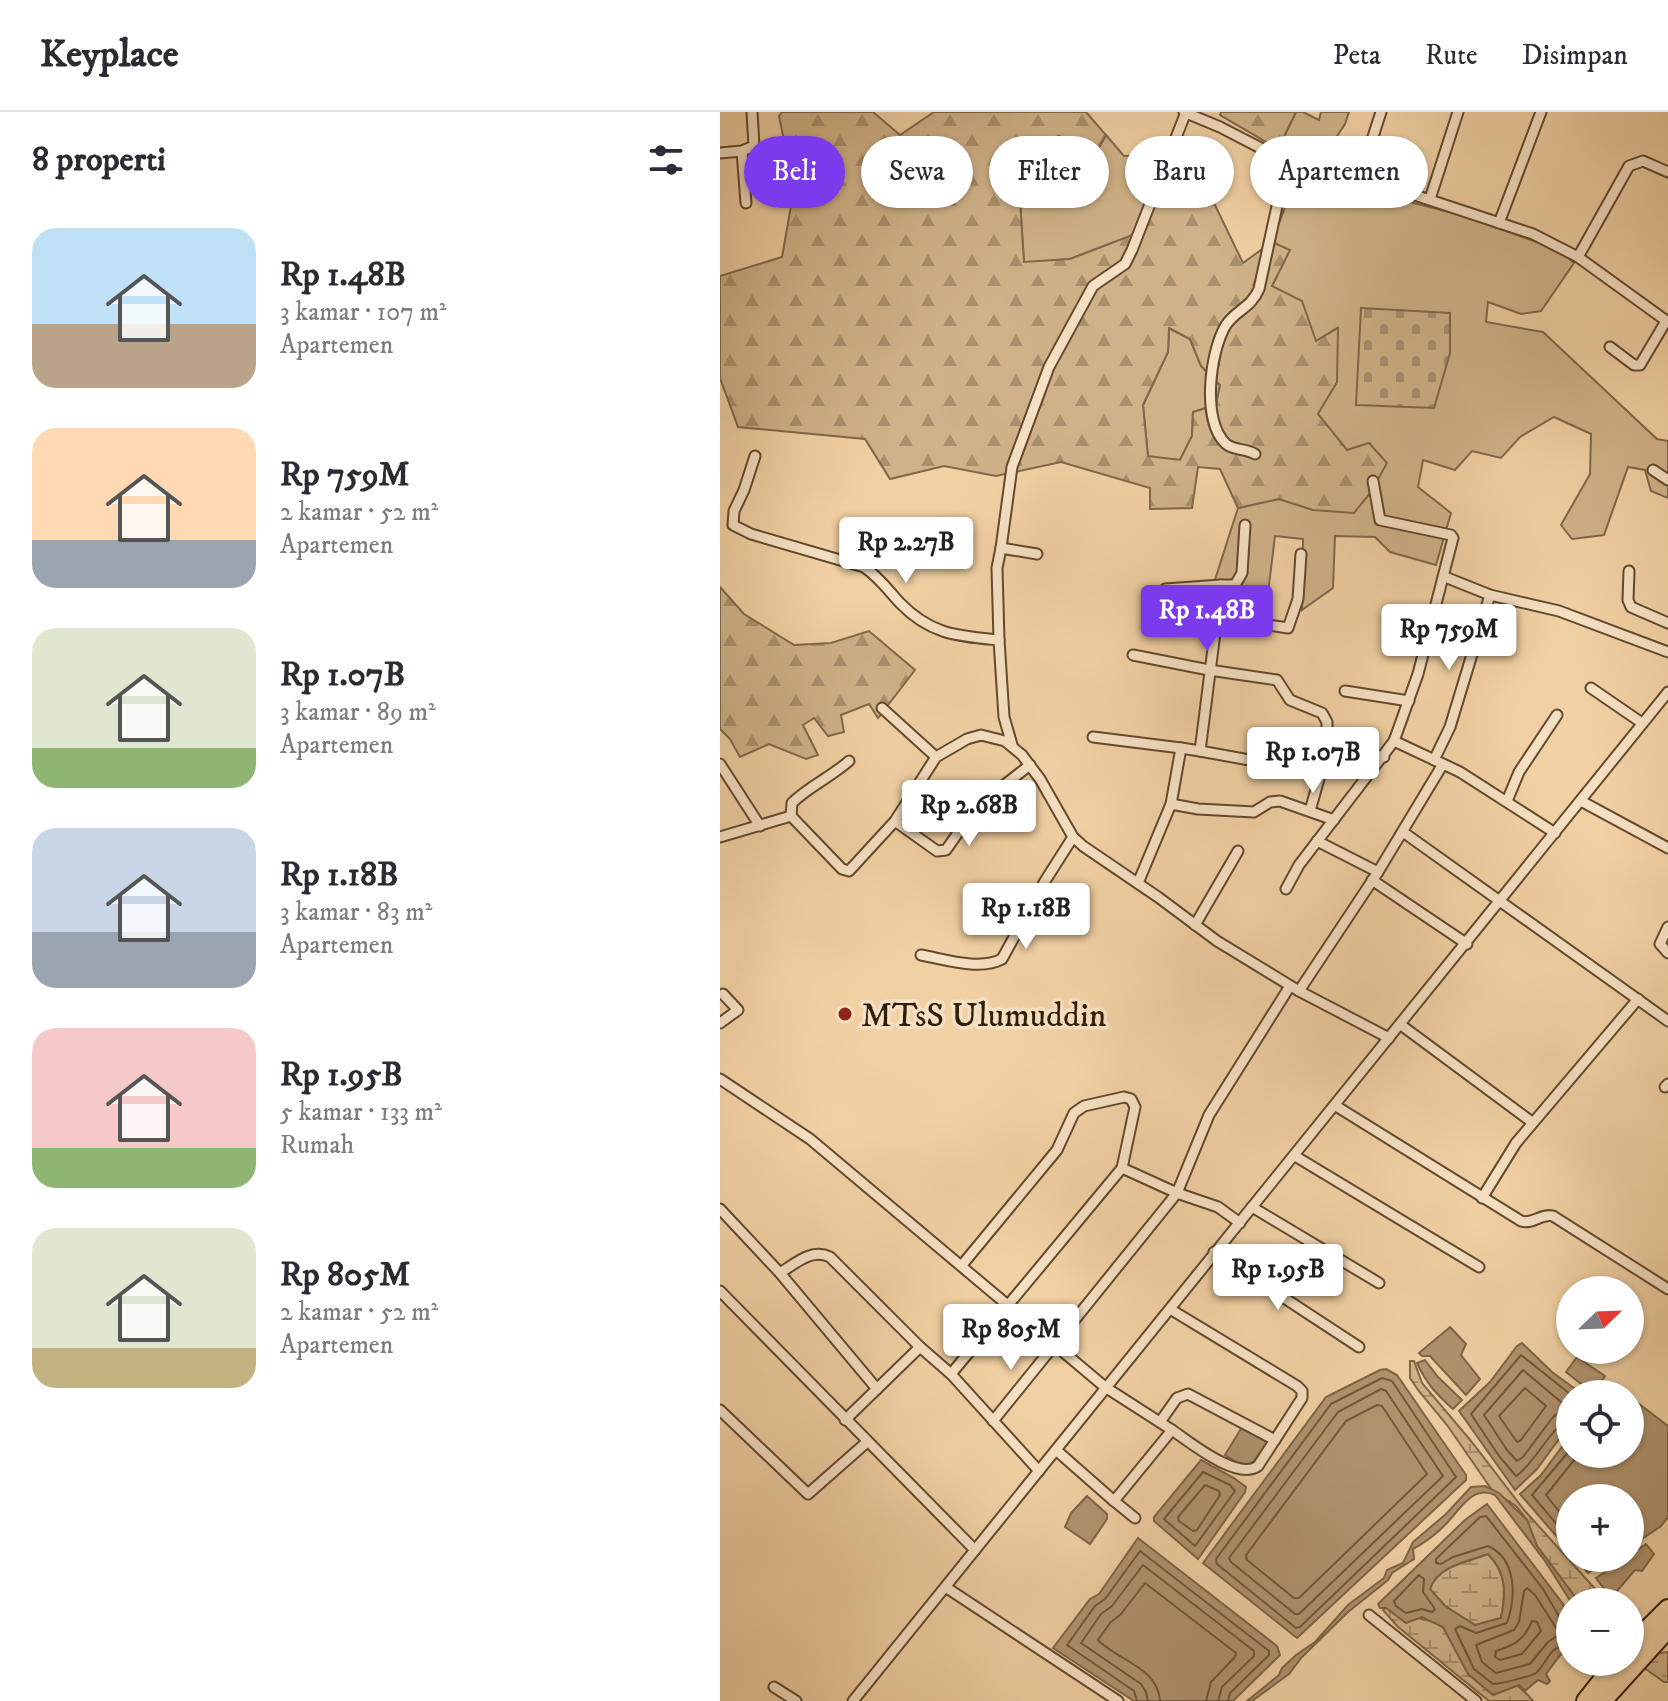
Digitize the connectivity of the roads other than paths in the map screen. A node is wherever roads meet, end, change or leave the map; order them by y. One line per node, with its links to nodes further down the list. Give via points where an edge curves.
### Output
1 (752, 112): 8 (street, via 754,146)
2 (1185, 112): 7 (street); 24 (street, via 1125,264 1093,286 1049,367 1012,467)
3 (1381, 112): 6 (street)
4 (1458, 112): 12 (street)
5 (1541, 112): 14 (street)
6 (1373, 136)
7 (1250, 142)
8 (742, 151): 9 (street); 11 (street)
9 (720, 153)
10 (1668, 172): 15 (street, via 1643,161 1629,166)
11 (744, 177)
12 (1430, 199): 14 (street)
13 (1277, 208): 18 (street, via 1259,289 1253,302 1225,327 1212,357 1216,430 1234,449)
14 (1499, 223): 15 (street)
15 (1578, 257): 16 (street)
16 (1667, 322): 17 (street, via 1640,365)
17 (1610, 347)
18 (1255, 454)
19 (755, 456): 34 (street, via 734,511 733,525 738,529 864,567 919,620 946,634)
20 (1653, 470): 21 (street)
21 (1668, 480)
22 (1373, 481): 28 (street, via 1380,520 1452,536)
23 (1245, 525): 29 (street, via 1239,583)
24 (1001, 548): 25 (street); 34 (street)
25 (1037, 554)
26 (1301, 554): 32 (street, via 1298,599 1288,628)
27 (1629, 571): 33 (street, via 1631,607)
28 (1445, 577): 31 (street); 41 (street)
29 (1221, 585): 30 (street); 32 (street)
30 (1165, 589)
31 (1490, 595): 35 (street, via 1559,611); 54 (street)
32 (1217, 617): 37 (street)
33 (1668, 623)
34 (999, 640): 47 (street, via 1004,717)
35 (1668, 652)
36 (1133, 655): 37 (street)
37 (1209, 670): 49 (street, via 1277,680 1290,700 1322,713); 50 (street)
38 (1591, 688): 44 (street)
39 (1345, 691): 41 (street)
40 (1668, 692): 44 (street)
41 (1409, 701): 46 (street)
42 (882, 708): 51 (street)
43 (1557, 715): 58 (street, via 1519,772)
44 (1642, 723): 59 (street)
45 (1093, 737): 48 (street)
46 (1394, 741): 52 (street); 54 (street)
47 (1012, 745): 51 (street, via 977,736); 57 (street)
48 (1181, 748): 50 (street); 60 (street)
49 (1327, 750): 52 (street, via 1336,747); 61 (street)
50 (1200, 751): 56 (street)
51 (936, 757): 64 (street)
52 (1384, 757): 63 (street)
53 (849, 761): 62 (street, via 798,797)
54 (1439, 762): 58 (street); 67 (street)
55 (720, 764): 66 (street)
56 (1271, 764)
57 (1030, 765): 64 (street, via 976,807 946,850 937,851); 70 (street)
58 (1507, 801): 68 (street)
59 (1581, 801): 68 (street); 72 (street)
60 (1171, 804): 61 (street, via 1254,812 1280,801); 75 (street)
61 (1310, 811): 63 (street)
62 (791, 816): 64 (street, via 849,871); 66 (street)
63 (1334, 820): 71 (street)
64 (895, 821)
65 (720, 825): 69 (street)
66 (760, 826): 69 (street)
67 (1403, 832): 74 (street); 77 (street)
68 (1555, 833): 77 (street)
69 (723, 836)
70 (1073, 837): 75 (street); 82 (street, via 1002,959 978,964)
71 (1317, 841): 74 (street); 76 (street)
72 (1668, 848)
73 (1238, 851): 78 (street)
74 (1375, 876): 80 (street); 83 (street)
75 (1138, 883): 78 (street)
76 (1286, 889)
77 (1500, 902): 80 (street); 85 (street)
78 (1195, 925): 83 (street)
79 (1668, 927): 81 (street, via 1660,944)
80 (1467, 944): 88 (street)
81 (1668, 953)
82 (921, 955)
83 (1295, 988): 89 (street); 95 (street, via 1217,1101)
84 (723, 994): 87 (street, via 738,1010)
85 (1638, 999): 86 (street); 92 (street)
86 (1668, 1021)
87 (720, 1023)
88 (1401, 1025): 89 (street); 92 (street)
89 (1389, 1038): 91 (street)
90 (720, 1079): 101 (street, via 810,1139)
91 (1336, 1106): 93 (street); 96 (street)
92 (1532, 1122): 96 (street)
93 (1295, 1156): 97 (street); 102 (street)
94 (1122, 1168): 95 (street); 101 (street, via 1135,1107 1131,1099 1080,1108 1057,1150); 107 (street)
95 (1177, 1193): 99 (street, via 1218,1207); 109 (street)
96 (1482, 1198): 105 (street, via 1527,1223 1553,1216)
97 (1252, 1207): 99 (street); 104 (street)
98 (720, 1209): 103 (street)
99 (1240, 1223): 100 (street)
100 (1214, 1252): 108 (street); 111 (street)
101 (962, 1265): 107 (street)
102 (1479, 1267)
103 (780, 1273): 110 (street, via 821,1252); 114 (street)
104 (1379, 1283)
105 (1668, 1289)
106 (720, 1291): 116 (street)
107 (1010, 1306): 109 (street); 112 (street)
108 (1170, 1309): 113 (street); 120 (street, via 1302,1391)
109 (1055, 1344): 113 (street); 117 (street)
110 (920, 1347): 112 (street); 114 (street)
111 (1359, 1347)
112 (951, 1374): 117 (street)
113 (1105, 1387): 118 (street); 122 (street)
114 (877, 1389): 116 (street)
115 (722, 1415): 121 (street, via 808,1494)
116 (845, 1420): 121 (street)
117 (993, 1421): 123 (street)
118 (1160, 1422): 119 (street); 120 (street, via 1177,1398 1188,1394)
119 (1172, 1430): 120 (street, via 1241,1471 1258,1466); 124 (street)
120 (1275, 1440)
121 (867, 1442): 126 (street)
122 (1056, 1450): 123 (street); 124 (street)
123 (1039, 1471): 126 (street)
124 (1114, 1501): 125 (street)
125 (1135, 1518)
126 (975, 1550): 127 (street)
127 (947, 1588): 137 (street); 138 (street)
128 (1668, 1609): 131 (highway)
129 (1369, 1615): 139 (street)
130 (1668, 1628): 132 (highway)
131 (1644, 1638)
132 (1644, 1640)
133 (1609, 1676): 140 (highway)
134 (1613, 1676): 141 (highway)
135 (774, 1687): 136 (street)
136 (796, 1701)
137 (853, 1701)
138 (1118, 1701)
139 (1476, 1701)
140 (1586, 1701)
141 (1602, 1701)

